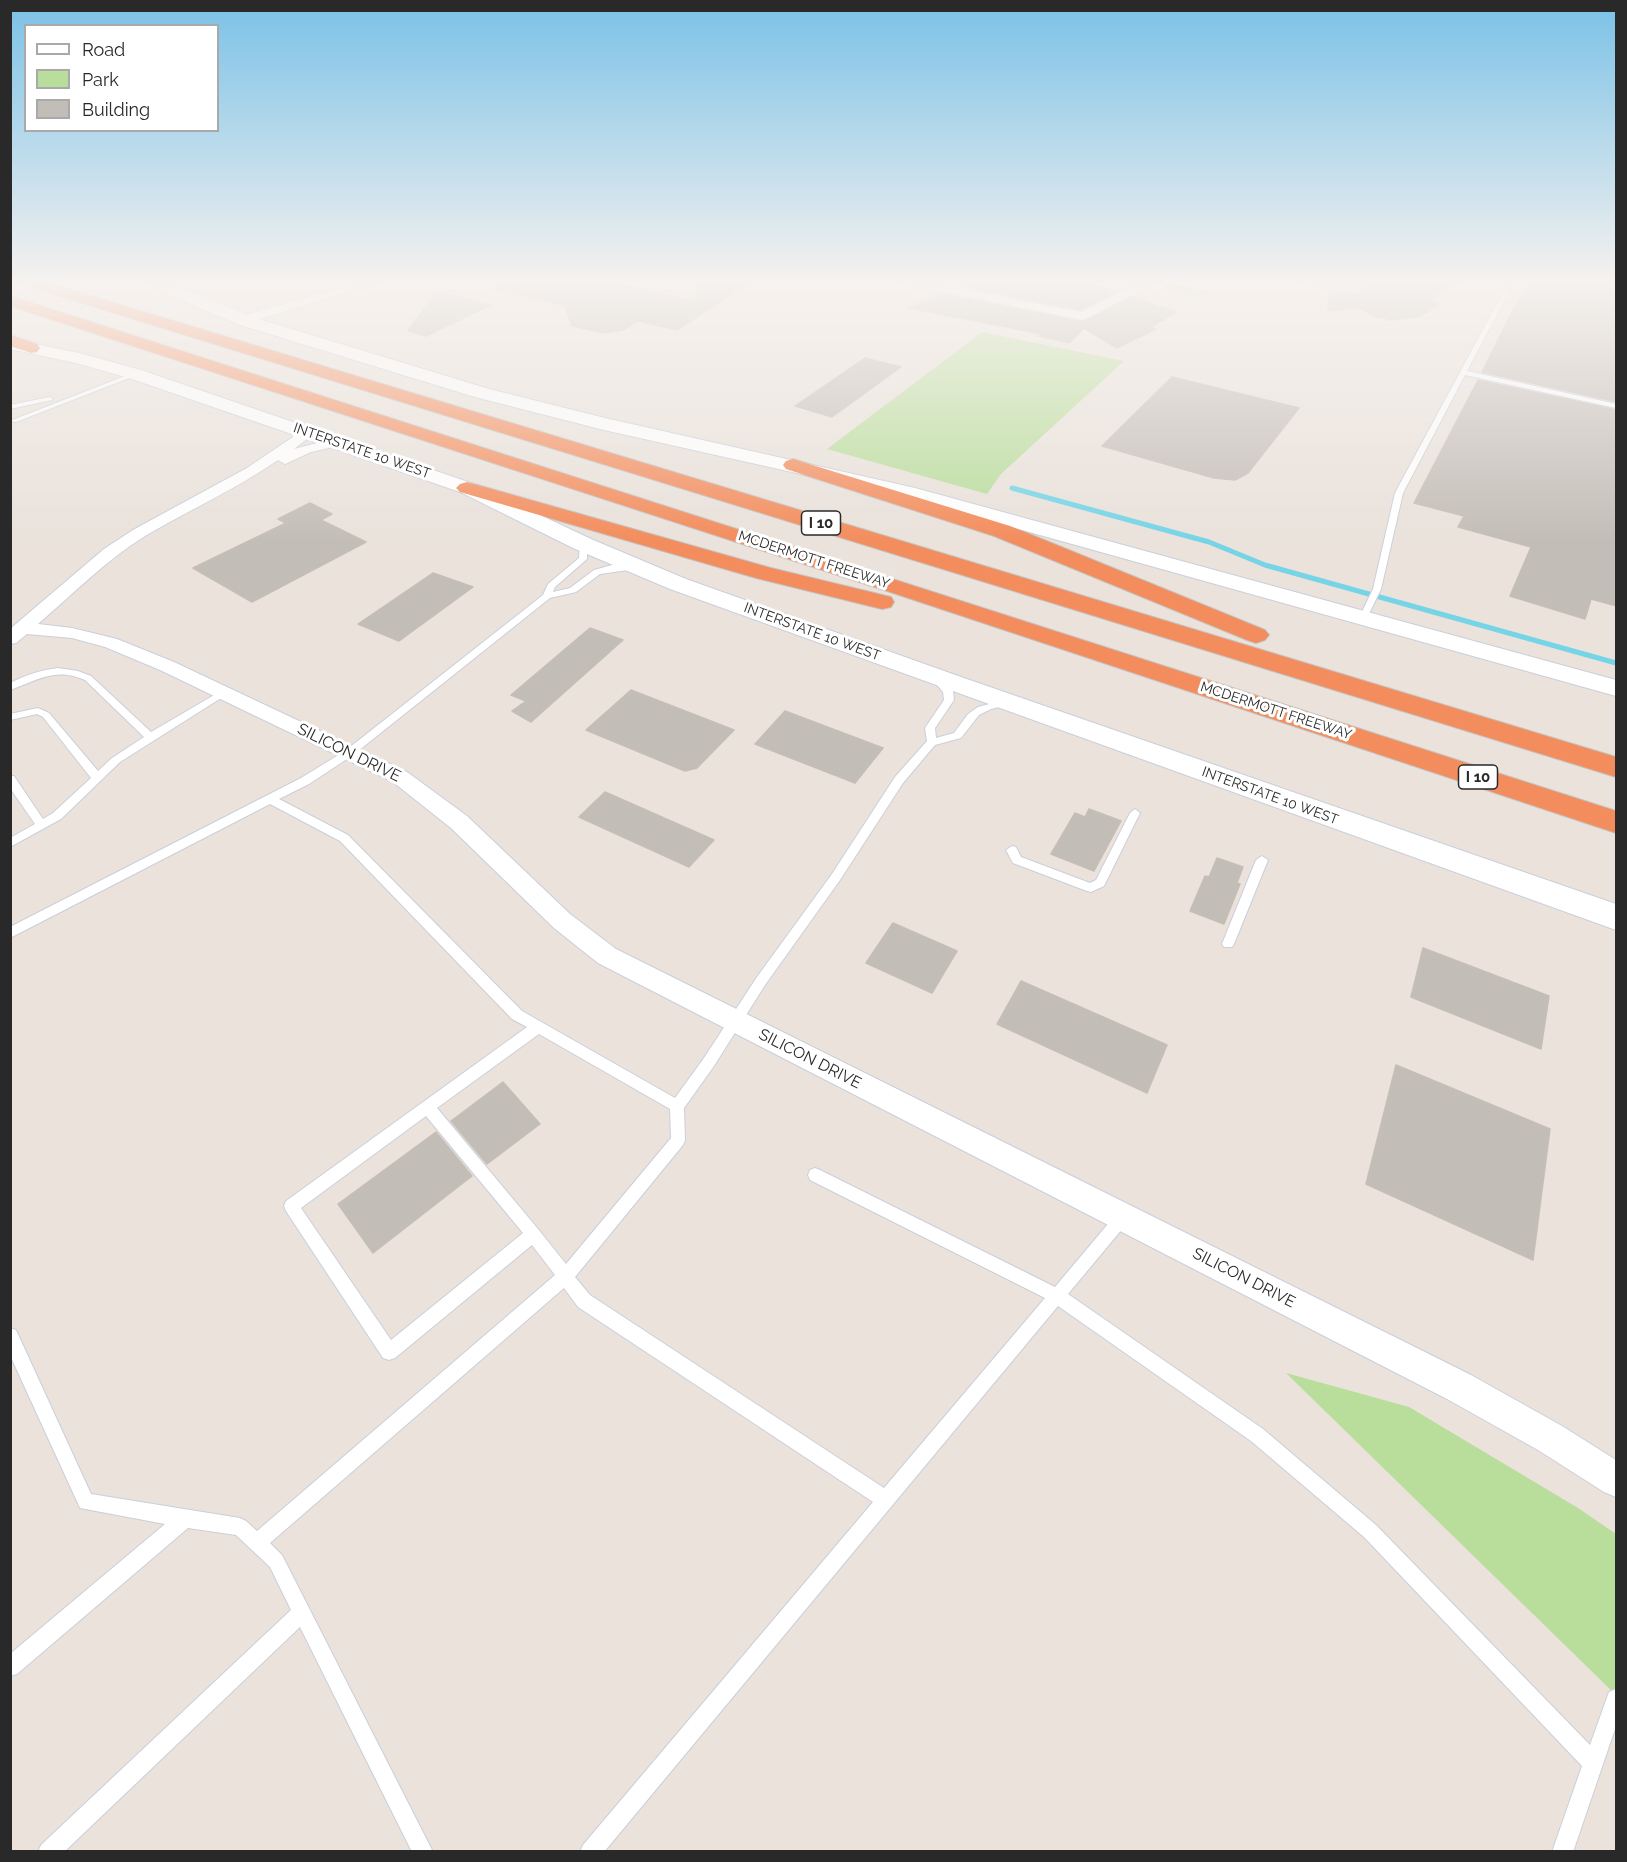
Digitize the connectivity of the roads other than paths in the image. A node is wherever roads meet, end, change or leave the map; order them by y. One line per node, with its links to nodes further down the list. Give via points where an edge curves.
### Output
1 (112, 368): 6 (main road, INTERSTATE 10 WEST)
2 (218, 368): 27 (highway, MCDERMOTT FREEWAY / I 10)
3 (310, 368): 32 (highway, I 10)
4 (400, 368): 13 (main road, via 604,424)
5 (1465, 368): 7 (lane)
6 (129, 372): 9 (lane); 10 (lane); 11 (main road, INTERSTATE 10 WEST)
7 (1463, 372): 8 (lane); 19 (lane, via 1399,493 1377,589)
8 (1617, 406)
9 (10, 408): 10 (lane, via 17,416)
10 (12, 422)
11 (299, 429): 12 (main road, INTERSTATE 10 WEST); 14 (street, via 300,439)
12 (338, 442): 14 (street, via 306,449); 15 (main road, INTERSTATE 10 WEST)
13 (793, 465): 19 (main road); 31 (highway, via 1002,531 1320,659)
14 (252, 471): 20 (street, via 139,532)
15 (467, 488): 16 (main road, INTERSTATE 10 WEST); 27 (highway, via 764,573 994,632)
16 (583, 544): 17 (main road, INTERSTATE 10 WEST); 18 (lane, via 583,560 551,586)
17 (635, 566): 18 (lane, via 597,572 573,590); 21 (main road, INTERSTATE 10 WEST)
18 (547, 596): 30 (lane)
19 (1366, 610): 23 (main road)
20 (15, 631): 24 (street, SILICON DRIVE, via 72,633 101,639)
21 (935, 677): 25 (main road, INTERSTATE 10 WEST); 29 (lane, via 948,691 949,700 930,728)
22 (10, 687): 28 (lane, via 47,671 78,672)
23 (1617, 688)
24 (224, 693): 28 (lane); 30 (street, SILICON DRIVE)
25 (1006, 702): 29 (lane, via 980,708 957,736); 42 (main road, INTERSTATE 10 WEST)
26 (10, 717): 34 (lane, via 38,711 46,715)
27 (1339, 732): 37 (highway, MCDERMOTT FREEWAY / I 10)
28 (150, 737): 34 (lane, via 116,760)
29 (932, 742): 45 (lane, via 899,780)
30 (349, 753): 35 (lane); 45 (street, SILICON DRIVE, via 400,777 429,798 562,921 607,956)
31 (1617, 754)
32 (1617, 767)
33 (10, 779): 38 (lane)
34 (98, 779): 38 (lane)
35 (270, 799): 43 (lane); 46 (lane, via 344,838 517,1015)
36 (1135, 813): 40 (lane, via 1100,883 1091,888 1017,860)
37 (1617, 822)
38 (42, 826): 39 (lane)
39 (10, 843)
40 (1012, 850)
41 (1262, 860): 44 (lane)
42 (1617, 917)
43 (10, 933)
44 (1228, 944)
45 (735, 1021): 47 (lane); 50 (street, SILICON DRIVE)
46 (538, 1027): 47 (lane); 48 (lane)
47 (677, 1106): 52 (lane, via 678,1140)
48 (427, 1107): 51 (lane); 51 (lane, via 291,1206 389,1352)
49 (815, 1175): 53 (lane)
50 (1123, 1217): 53 (lane); 55 (street, SILICON DRIVE, via 1459,1387)
51 (533, 1234): 52 (lane)
52 (566, 1276): 56 (lane, via 584,1300); 58 (lane)
53 (1057, 1296): 56 (lane); 62 (lane, via 1257,1435 1370,1531)
54 (10, 1336): 57 (lane, via 86,1502)
55 (1617, 1480)
56 (886, 1500): 65 (lane)
57 (186, 1518): 58 (lane, via 240,1527); 60 (lane)
58 (257, 1543): 59 (lane, via 276,1561)
59 (301, 1612): 63 (lane); 64 (lane)
60 (10, 1667)
61 (1617, 1699): 62 (lane)
62 (1593, 1763): 66 (lane)
63 (48, 1851)
64 (423, 1851)
65 (590, 1851)
66 (1562, 1851)

